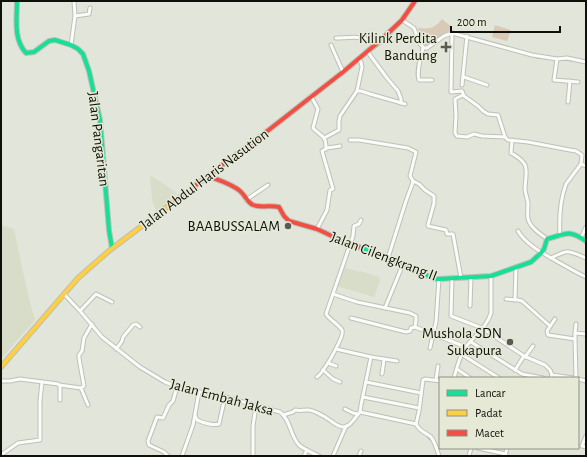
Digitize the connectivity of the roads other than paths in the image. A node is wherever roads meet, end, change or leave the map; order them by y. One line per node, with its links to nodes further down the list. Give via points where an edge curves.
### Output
1 (17, 1): 10 (main road, via 17,35 26,53 34,52 49,41)
2 (74, 1): 5 (street)
3 (415, 1): 6 (main road, Jalan Abdul Haris Nasution)
4 (90, 8): 5 (street, via 89,14)
5 (74, 16): 10 (street)
6 (402, 20): 12 (main road, Jalan Abdul Haris Nasution); 13 (street, via 414,28)
7 (452, 32): 8 (street); 13 (street); 26 (street, via 451,91 462,91)
8 (467, 36): 16 (street, via 532,55); 19 (street)
9 (336, 38): 12 (street, via 365,38)
10 (72, 41): 50 (main road, Jalan Pangaritan, via 83,54 100,120)
11 (331, 45): 18 (street)
12 (374, 45): 14 (main road, Jalan Abdul Haris Nasution)
13 (423, 48): 20 (street, via 418,79)
14 (368, 51): 15 (main road, Jalan Abdul Haris Nasution); 25 (street, via 398,91 403,104)
15 (358, 59): 18 (main road, Jalan Abdul Haris Nasution); 25 (street, via 362,67)
16 (557, 59): 17 (street, via 567,58); 21 (street, via 554,80)
17 (586, 62)
18 (343, 72): 27 (main road, Jalan Abdul Haris Nasution)
19 (464, 77): 23 (street); 24 (street)
20 (432, 80)
21 (570, 81): 22 (street); 28 (street)
22 (578, 82)
23 (487, 84)
24 (462, 85)
25 (357, 91): 30 (street, via 339,118 339,130)
26 (463, 95): 29 (street, via 488,114 498,115); 29 (street, via 455,99 455,135)
27 (311, 96): 30 (street, via 318,109 313,128); 37 (main road, Jalan Abdul Haris Nasution)
28 (568, 102)
29 (505, 137): 32 (street)
30 (324, 138): 34 (street)
31 (350, 140): 38 (street, via 365,140 415,151 410,176)
32 (512, 140): 35 (street, via 576,151 582,155); 47 (street, via 511,153 518,156 527,171 525,189 528,221)
33 (340, 146): 34 (street)
34 (326, 148): 43 (street, via 322,151 333,188 330,190 326,210)
35 (581, 164): 36 (street); 45 (street, via 565,188 559,224)
36 (586, 166)
37 (208, 176): 40 (main road, Jalan Cilengkrang II, via 241,191); 50 (main road, Jalan Abdul Haris Nasution)
38 (413, 181): 52 (street); 61 (street, via 434,195 428,225 446,230 447,234 453,234)
39 (268, 185): 40 (street)
40 (246, 200): 43 (main road, Jalan Cilengkrang II, via 260,206 279,207 288,221)
41 (361, 220): 49 (street, via 354,226)
42 (586, 227): 46 (street)
43 (317, 229): 49 (main road, Jalan Cilengkrang II)
44 (518, 231): 51 (street)
45 (560, 236): 46 (main road, via 571,233); 47 (main road)
46 (582, 238): 48 (main road)
47 (547, 239): 51 (main road)
48 (586, 240)
49 (349, 244): 52 (main road, Jalan Cilengkrang II); 64 (street)
50 (112, 248): 63 (main road, Jalan Abdul Haris Nasution)
51 (541, 253): 53 (street); 56 (main road, Jalan Cilengkrang II, via 531,262)
52 (388, 258): 55 (main road, Jalan Cilengkrang II)
53 (551, 258): 54 (street, via 569,251); 58 (street)
54 (586, 258)
55 (403, 264): 62 (main road, Jalan Cilengkrang II); 69 (street)
56 (516, 267): 57 (main road, Jalan Cilengkrang II); 66 (street)
57 (491, 276): 59 (main road, Jalan Cilengkrang II); 78 (street, via 491,313)
58 (586, 276)
59 (471, 277): 61 (main road, Jalan Cilengkrang II); 68 (street)
60 (452, 278): 61 (main road, Jalan Cilengkrang II); 62 (main road, Jalan Cilengkrang II); 78 (street, via 451,316)
61 (461, 278)
62 (439, 279): 80 (street)
63 (64, 294): 70 (street, Jalan Embah Jaksa); 97 (main road, Jalan Abdul Haris Nasution)
64 (333, 294): 69 (street); 88 (street, via 326,314 343,332)
65 (506, 299): 66 (street)
66 (515, 300): 75 (street, via 522,302)
67 (112, 302): 70 (street, via 96,294)
68 (470, 306)
69 (385, 308): 77 (street, via 415,316)
70 (80, 310): 73 (street, Jalan Embah Jaksa)
71 (351, 318): 77 (street, via 406,332)
72 (555, 319): 75 (street)
73 (92, 324): 87 (street, Jalan Embah Jaksa, via 102,338); 117 (street, via 84,338 79,356 84,386)
74 (576, 324): 79 (street)
75 (550, 326): 82 (street, via 548,335)
76 (140, 327): 87 (street, via 133,325)
77 (415, 327): 80 (street)
78 (482, 328): 83 (street); 90 (street)
79 (575, 333): 81 (street); 82 (street)
80 (434, 334): 85 (street); 86 (street)
81 (586, 334)
82 (575, 339): 109 (street)
83 (471, 342): 85 (street); 100 (street)
84 (533, 346): 90 (street)
85 (466, 347): 89 (street)
86 (430, 348)
87 (116, 349): 116 (street, Jalan Embah Jaksa, via 149,373)
88 (336, 349): 91 (street); 94 (street)
89 (462, 354): 98 (street); 106 (street)
90 (524, 356): 100 (street); 102 (street, via 546,365)
91 (371, 357): 92 (street); 114 (street)
92 (384, 360): 93 (street); 101 (street)
93 (397, 361)
94 (328, 363): 95 (street); 99 (street)
95 (336, 366)
96 (438, 366): 110 (street)
97 (1, 367)
98 (456, 369): 104 (street); 105 (street)
99 (323, 370): 103 (street); 113 (street)
100 (515, 370): 107 (street)
101 (382, 374)
102 (551, 376): 108 (street)
103 (317, 377)
104 (454, 377)
105 (468, 377)
106 (497, 377)
107 (537, 377)
108 (563, 377)
109 (575, 377)
110 (438, 380): 119 (street, via 424,380)
111 (1, 381): 112 (street, via 22,379)
112 (42, 382): 115 (street); 137 (street, via 40,440 18,443)
113 (340, 382)
114 (366, 382): 119 (street); 121 (street)
115 (59, 385): 117 (street); 122 (street)
116 (177, 387): 118 (street, Jalan Embah Jaksa); 139 (street, via 173,401 163,418 157,417 148,441 149,445)
117 (81, 388): 123 (street)
118 (199, 392): 120 (street, Jalan Embah Jaksa); 128 (street)
119 (421, 393): 125 (street)
120 (225, 397): 124 (street, Jalan Embah Jaksa); 128 (street, via 220,423 204,423)
121 (363, 397): 125 (street); 127 (street)
122 (60, 400)
123 (88, 404)
124 (256, 406): 129 (street, Jalan Embah Jaksa); 141 (street)
125 (419, 408): 130 (street)
126 (345, 409): 127 (street)
127 (359, 413): 130 (street); 131 (street, via 352,423)
128 (195, 415): 140 (street)
129 (283, 415): 131 (street, via 295,410 309,410 341,427); 135 (street, Jalan Embah Jaksa, via 298,444)
130 (416, 424): 146 (street, via 432,439)
131 (346, 426): 144 (street)
132 (586, 436): 133 (street)
133 (584, 446)
134 (484, 449): 138 (street)
135 (307, 450): 142 (street); 143 (street, Jalan Embah Jaksa)
136 (361, 451): 145 (street)
137 (1, 455)
138 (505, 455)
139 (168, 456)
140 (182, 456)
141 (253, 456)
142 (304, 456)
143 (319, 456)
144 (333, 456)
145 (359, 456)
146 (438, 456)

